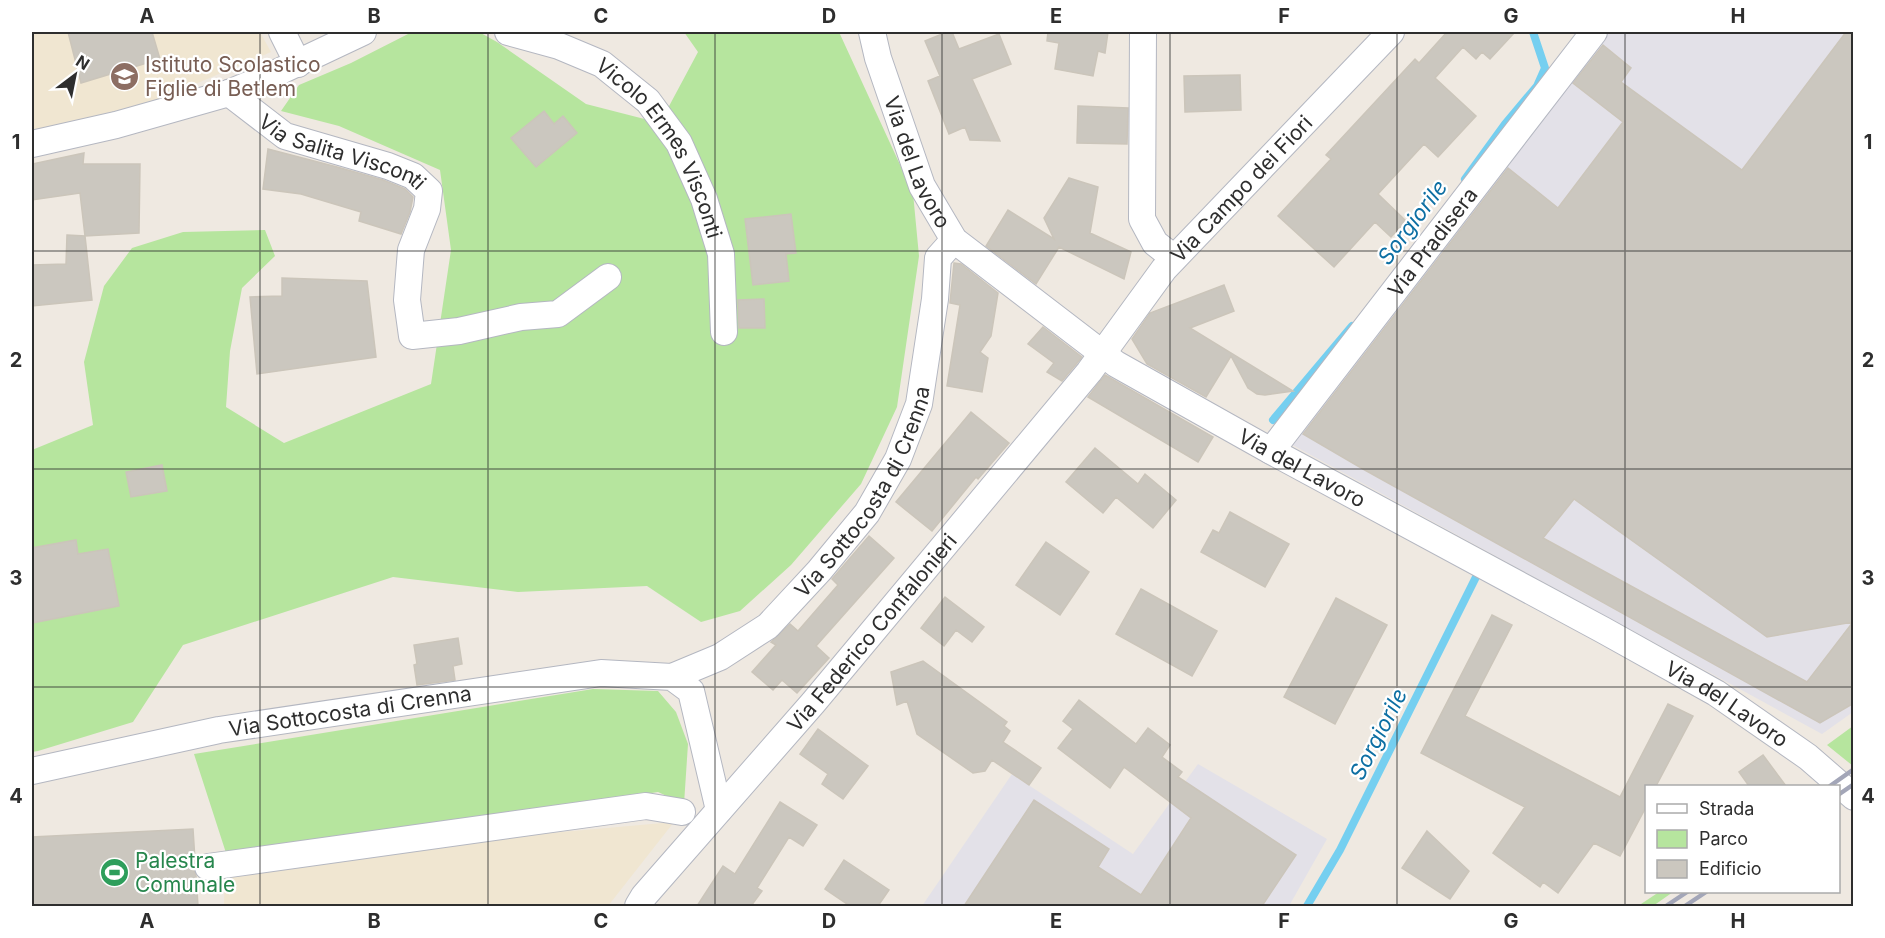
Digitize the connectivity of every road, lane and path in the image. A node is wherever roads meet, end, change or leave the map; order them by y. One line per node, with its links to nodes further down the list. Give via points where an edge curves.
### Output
1 (282, 32): 8 (street)
2 (363, 32): 8 (street)
3 (508, 32): 14 (street, Vicolo Ermes Visconti, via 559,46 602,64 648,101 679,142 704,199 721,254)
4 (872, 32): 11 (street, Via del Lavoro, via 922,186)
5 (1143, 32): 12 (street, via 1142,219 1155,243)
6 (1391, 32): 12 (street, Via Campo dei Fiori)
7 (1594, 32): 16 (street, Via Pradisera)
8 (298, 64): 9 (street)
9 (229, 93): 10 (street); 13 (street, Via Salita Visconti, via 285,136 388,166 413,176 429,191 427,208 411,250 407,300 412,336 558,314)
10 (32, 144)
11 (954, 240): 15 (street, Via del Lavoro); 17 (street, Via Sottocosta di Crenna, via 938,258 919,404 898,459 867,513 768,626 720,657)
12 (1174, 258): 15 (street, Via Campo dei Fiori)
13 (608, 277)
14 (724, 332)
15 (1101, 354): 16 (street, Via del Lavoro); 20 (street, Via Federico Confalonieri, via 813,703)
16 (1271, 451): 19 (street, Via del Lavoro, via 1716,693 1808,757)
17 (672, 677): 18 (street, Via Sottocosta di Crenna, via 601,673 219,730); 20 (street, via 691,691)
18 (32, 771)
19 (1854, 797)
20 (719, 810): 23 (street, Via Federico Confalonieri)
21 (682, 812): 22 (street, via 646,806)
22 (208, 867)
23 (638, 906)

